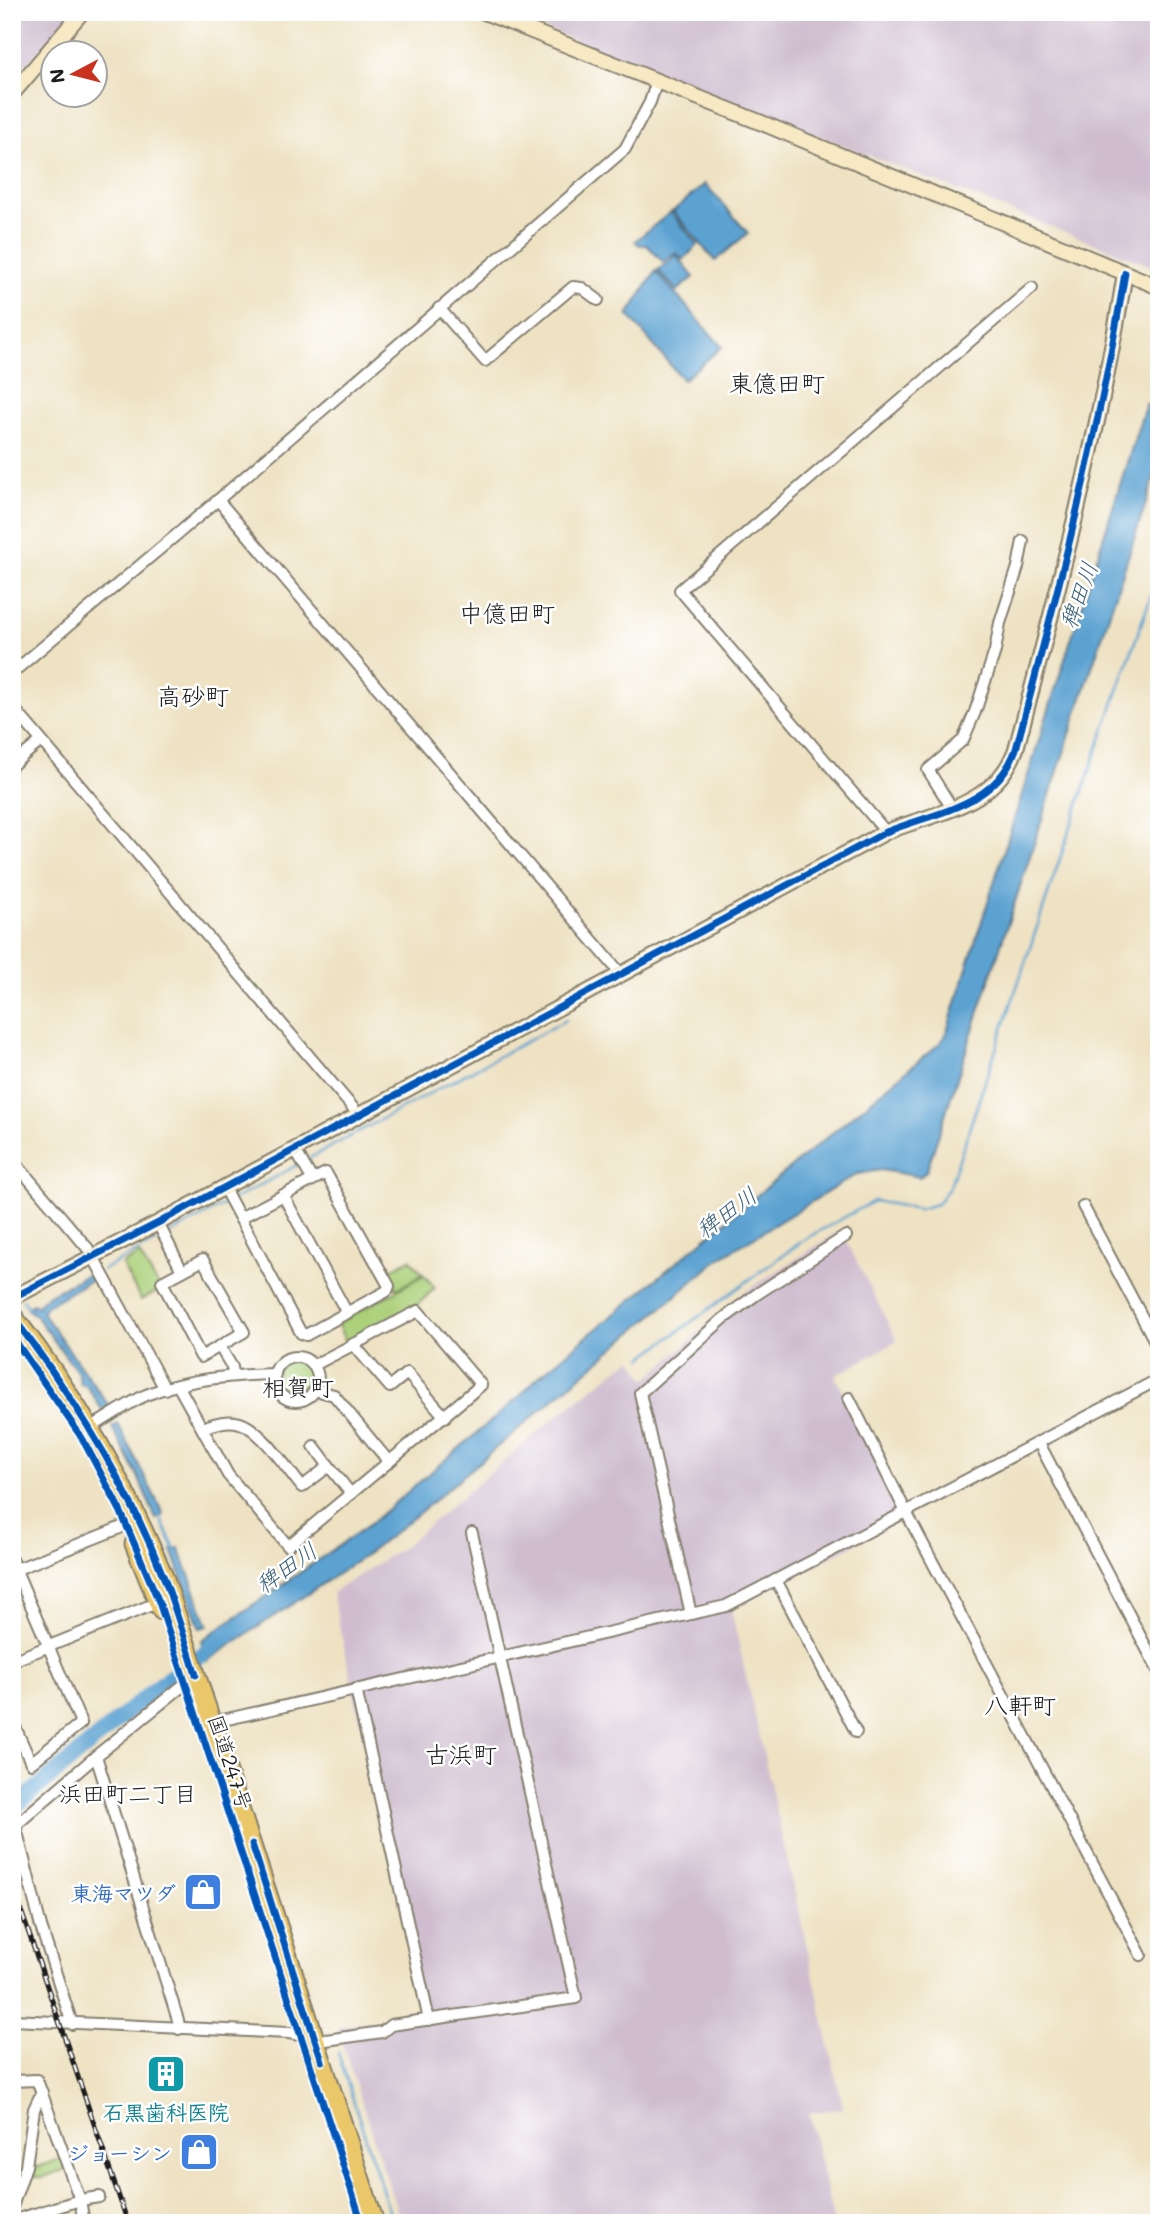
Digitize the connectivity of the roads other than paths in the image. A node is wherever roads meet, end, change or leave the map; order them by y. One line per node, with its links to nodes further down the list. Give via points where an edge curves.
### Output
1 (82, 12): 4 (street)
2 (484, 12): 3 (street)
3 (657, 81): 5 (street); 9 (street, via 625,149)
4 (12, 94)
5 (1125, 272): 6 (street); 16 (street, via 1087,473 1017,755 988,790)
6 (1159, 287)
7 (1032, 288): 17 (street, via 680,590)
8 (598, 300): 9 (street, via 573,287 485,361)
9 (439, 307): 10 (street)
10 (218, 500): 12 (street); 18 (street)
11 (1023, 541): 16 (street, via 975,712 963,740 928,770)
12 (12, 673)
13 (12, 706): 14 (street)
14 (41, 741): 15 (street); 19 (street)
15 (12, 765)
16 (952, 808): 17 (street)
17 (886, 832): 18 (street)
18 (621, 974): 19 (street)
19 (359, 1115): 20 (street)
20 (299, 1158): 22 (street); 24 (street)
21 (12, 1159): 29 (street)
22 (312, 1180): 23 (street); 32 (street, via 328,1175 388,1286 387,1292)
23 (283, 1195): 26 (street); 32 (street)
24 (228, 1196): 26 (street); 27 (street)
25 (1083, 1206): 37 (street)
26 (240, 1219): 32 (street, via 301,1333 306,1335)
27 (162, 1232): 29 (street); 30 (street)
28 (846, 1236): 60 (street, via 723,1319 640,1393)
29 (97, 1265): 31 (street, via 62,1273); 43 (street)
30 (182, 1271): 36 (street, via 162,1282 201,1357); 36 (street, via 204,1260 244,1332)
31 (12, 1298)
32 (347, 1313)
33 (12, 1316): 47 (highway, 国道247号)
34 (12, 1336): 55 (highway, 国道247号, via 69,1417)
35 (353, 1344): 38 (street); 46 (street, via 390,1387 407,1373); 46 (street, via 418,1311 481,1385)
36 (220, 1346): 40 (street)
37 (1158, 1347)
38 (314, 1365): 39 (street, via 295,1356 282,1362); 44 (street)
39 (275, 1374): 40 (street); 44 (street, via 276,1388 286,1399 300,1401)
40 (233, 1375): 42 (street)
41 (1159, 1379): 49 (street)
42 (179, 1387): 43 (street); 48 (street)
43 (164, 1389): 47 (street)
44 (315, 1390): 51 (street, via 334,1395)
45 (849, 1398): 54 (street)
46 (445, 1417): 51 (street)
47 (96, 1424): 62 (highway, 国道247号, via 152,1550)
48 (202, 1428): 52 (street, via 228,1422 253,1430 302,1487); 53 (street, via 229,1475 288,1546)
49 (1039, 1443): 54 (street); 65 (street)
50 (314, 1446): 52 (street)
51 (389, 1462): 53 (street)
52 (329, 1466): 53 (street)
53 (351, 1494)
54 (906, 1512): 58 (street); 72 (street)
55 (127, 1525): 57 (street); 59 (highway, 国道247号)
56 (472, 1533): 63 (street)
57 (14, 1567): 61 (street)
58 (776, 1580): 60 (street, via 726,1606); 70 (street)
59 (159, 1602): 61 (street); 62 (highway, 国道247号)
60 (691, 1614): 63 (street)
61 (49, 1646): 64 (street); 68 (street, via 81,1723 31,1763)
62 (182, 1650): 66 (highway, 国道247号)
63 (500, 1656): 67 (street); 74 (street, via 576,1998)
64 (12, 1661)
65 (1159, 1672)
66 (189, 1678): 69 (highway, 国道247号); 71 (street)
67 (356, 1689): 69 (street); 74 (street)
68 (12, 1720)
69 (206, 1723): 77 (highway, 国道247号)
70 (856, 1732)
71 (96, 1756): 75 (street, via 16,1828); 76 (street)
72 (1141, 1955)
73 (12, 2020): 75 (street)
74 (429, 2020): 77 (street, via 326,2040)
75 (72, 2024): 76 (street)
76 (179, 2029): 77 (street)
77 (307, 2036): 85 (highway, 国道247号); 86 (highway, 国道247号)
78 (12, 2081): 79 (street, via 37,2080)
79 (42, 2092): 81 (street); 82 (street)
80 (99, 2197): 81 (street)
81 (80, 2200): 83 (street); 84 (street)
82 (12, 2207)
83 (12, 2221)
84 (84, 2223)
85 (362, 2223)
86 (374, 2223)

